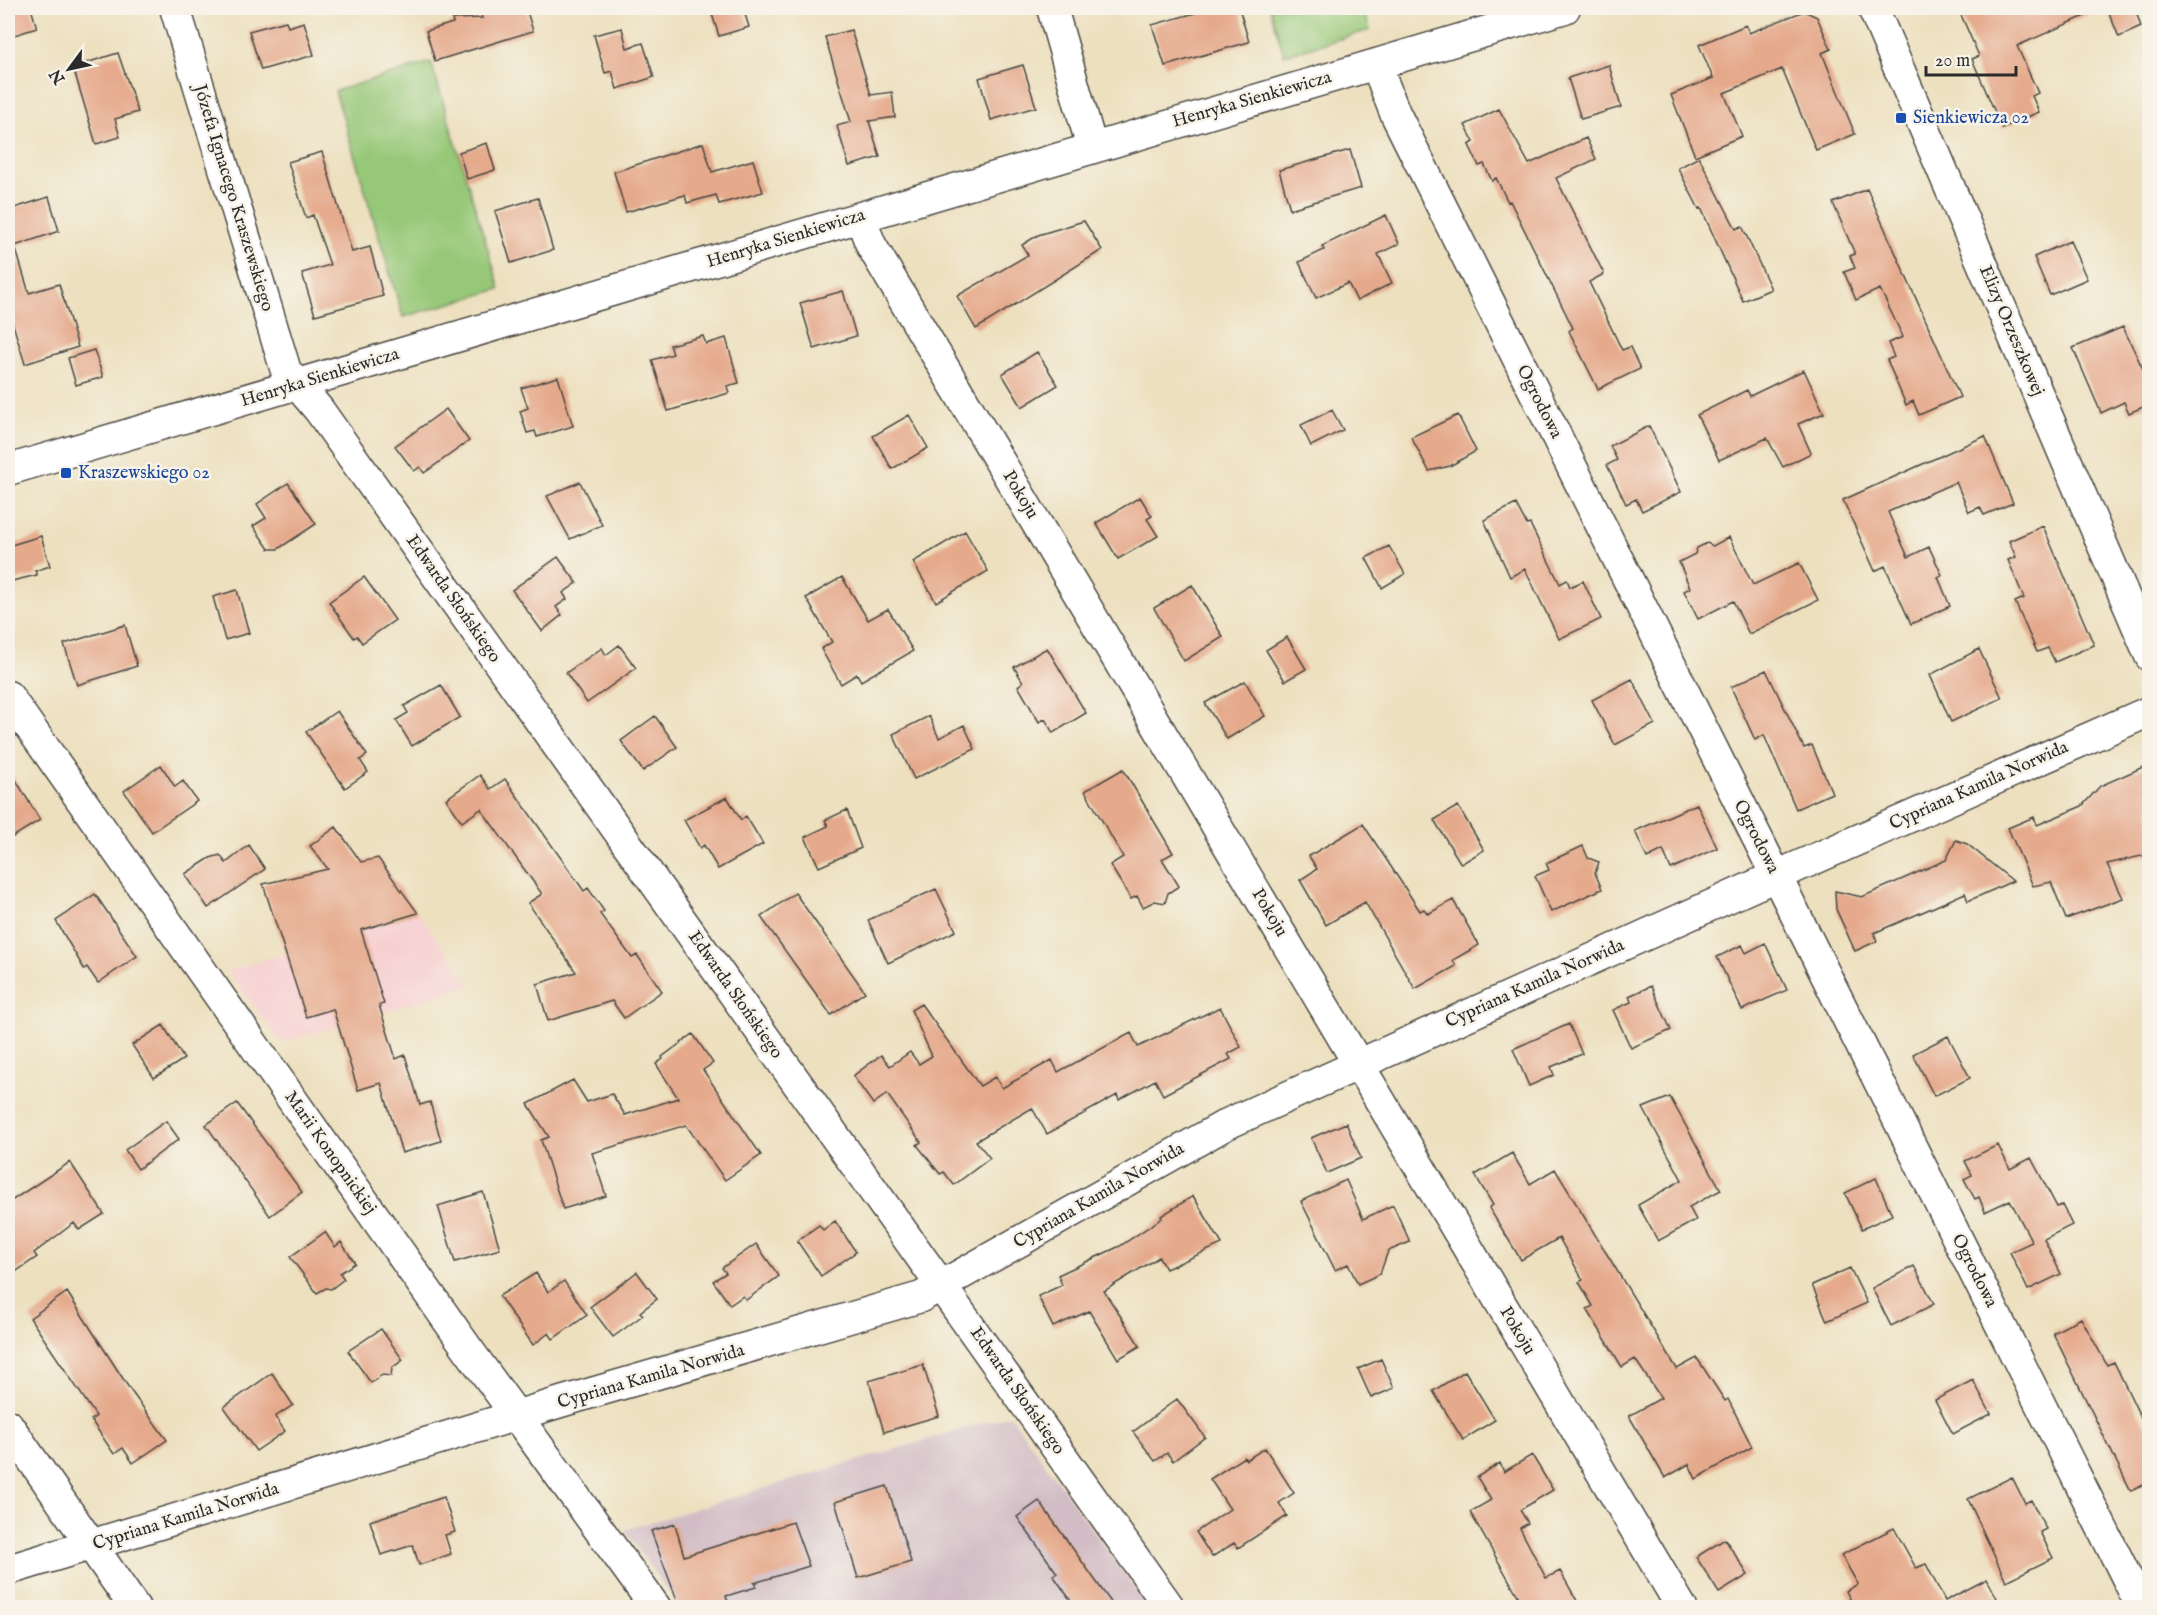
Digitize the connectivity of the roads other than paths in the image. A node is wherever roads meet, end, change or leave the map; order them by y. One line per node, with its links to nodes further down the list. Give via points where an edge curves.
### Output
1 (176, 8): 8 (street, Józefa Ignacego Kraszewskiego, via 286,371)
2 (1052, 8): 6 (street)
3 (1565, 8): 5 (street, Henryka Sienkiewicza)
4 (1873, 8): 10 (street, Elizy Orzeszkowej)
5 (1376, 64): 6 (street, Henryka Sienkiewicza); 13 (street, Ogrodowa, via 1395,113)
6 (1092, 148): 7 (street, Henryka Sienkiewicza)
7 (860, 216): 8 (street, Henryka Sienkiewicza); 14 (street, Pokoju, via 871,245)
8 (298, 384): 9 (street, Henryka Sienkiewicza); 15 (street, Edwarda Słońskiego)
9 (8, 470)
10 (2150, 656)
11 (8, 696): 16 (street, Marii Konopnickiej)
12 (2150, 711): 13 (street, Cypriana Kamila Norwida)
13 (1776, 876): 14 (street, Cypriana Kamila Norwida); 24 (street, Ogrodowa)
14 (1357, 1064): 15 (street, Cypriana Kamila Norwida, via 1207,1134); 23 (street, Pokoju)
15 (943, 1286): 16 (street, Cypriana Kamila Norwida, via 892,1307); 22 (street, Edwarda Słońskiego)
16 (517, 1417): 18 (street, Cypriana Kamila Norwida); 21 (street, Marii Konopnickiej)
17 (8, 1425): 18 (street)
18 (92, 1545): 19 (street, Cypriana Kamila Norwida); 20 (street)
19 (8, 1570)
20 (135, 1608)
21 (656, 1608)
22 (1170, 1608)
23 (1682, 1608)
24 (2142, 1608)

